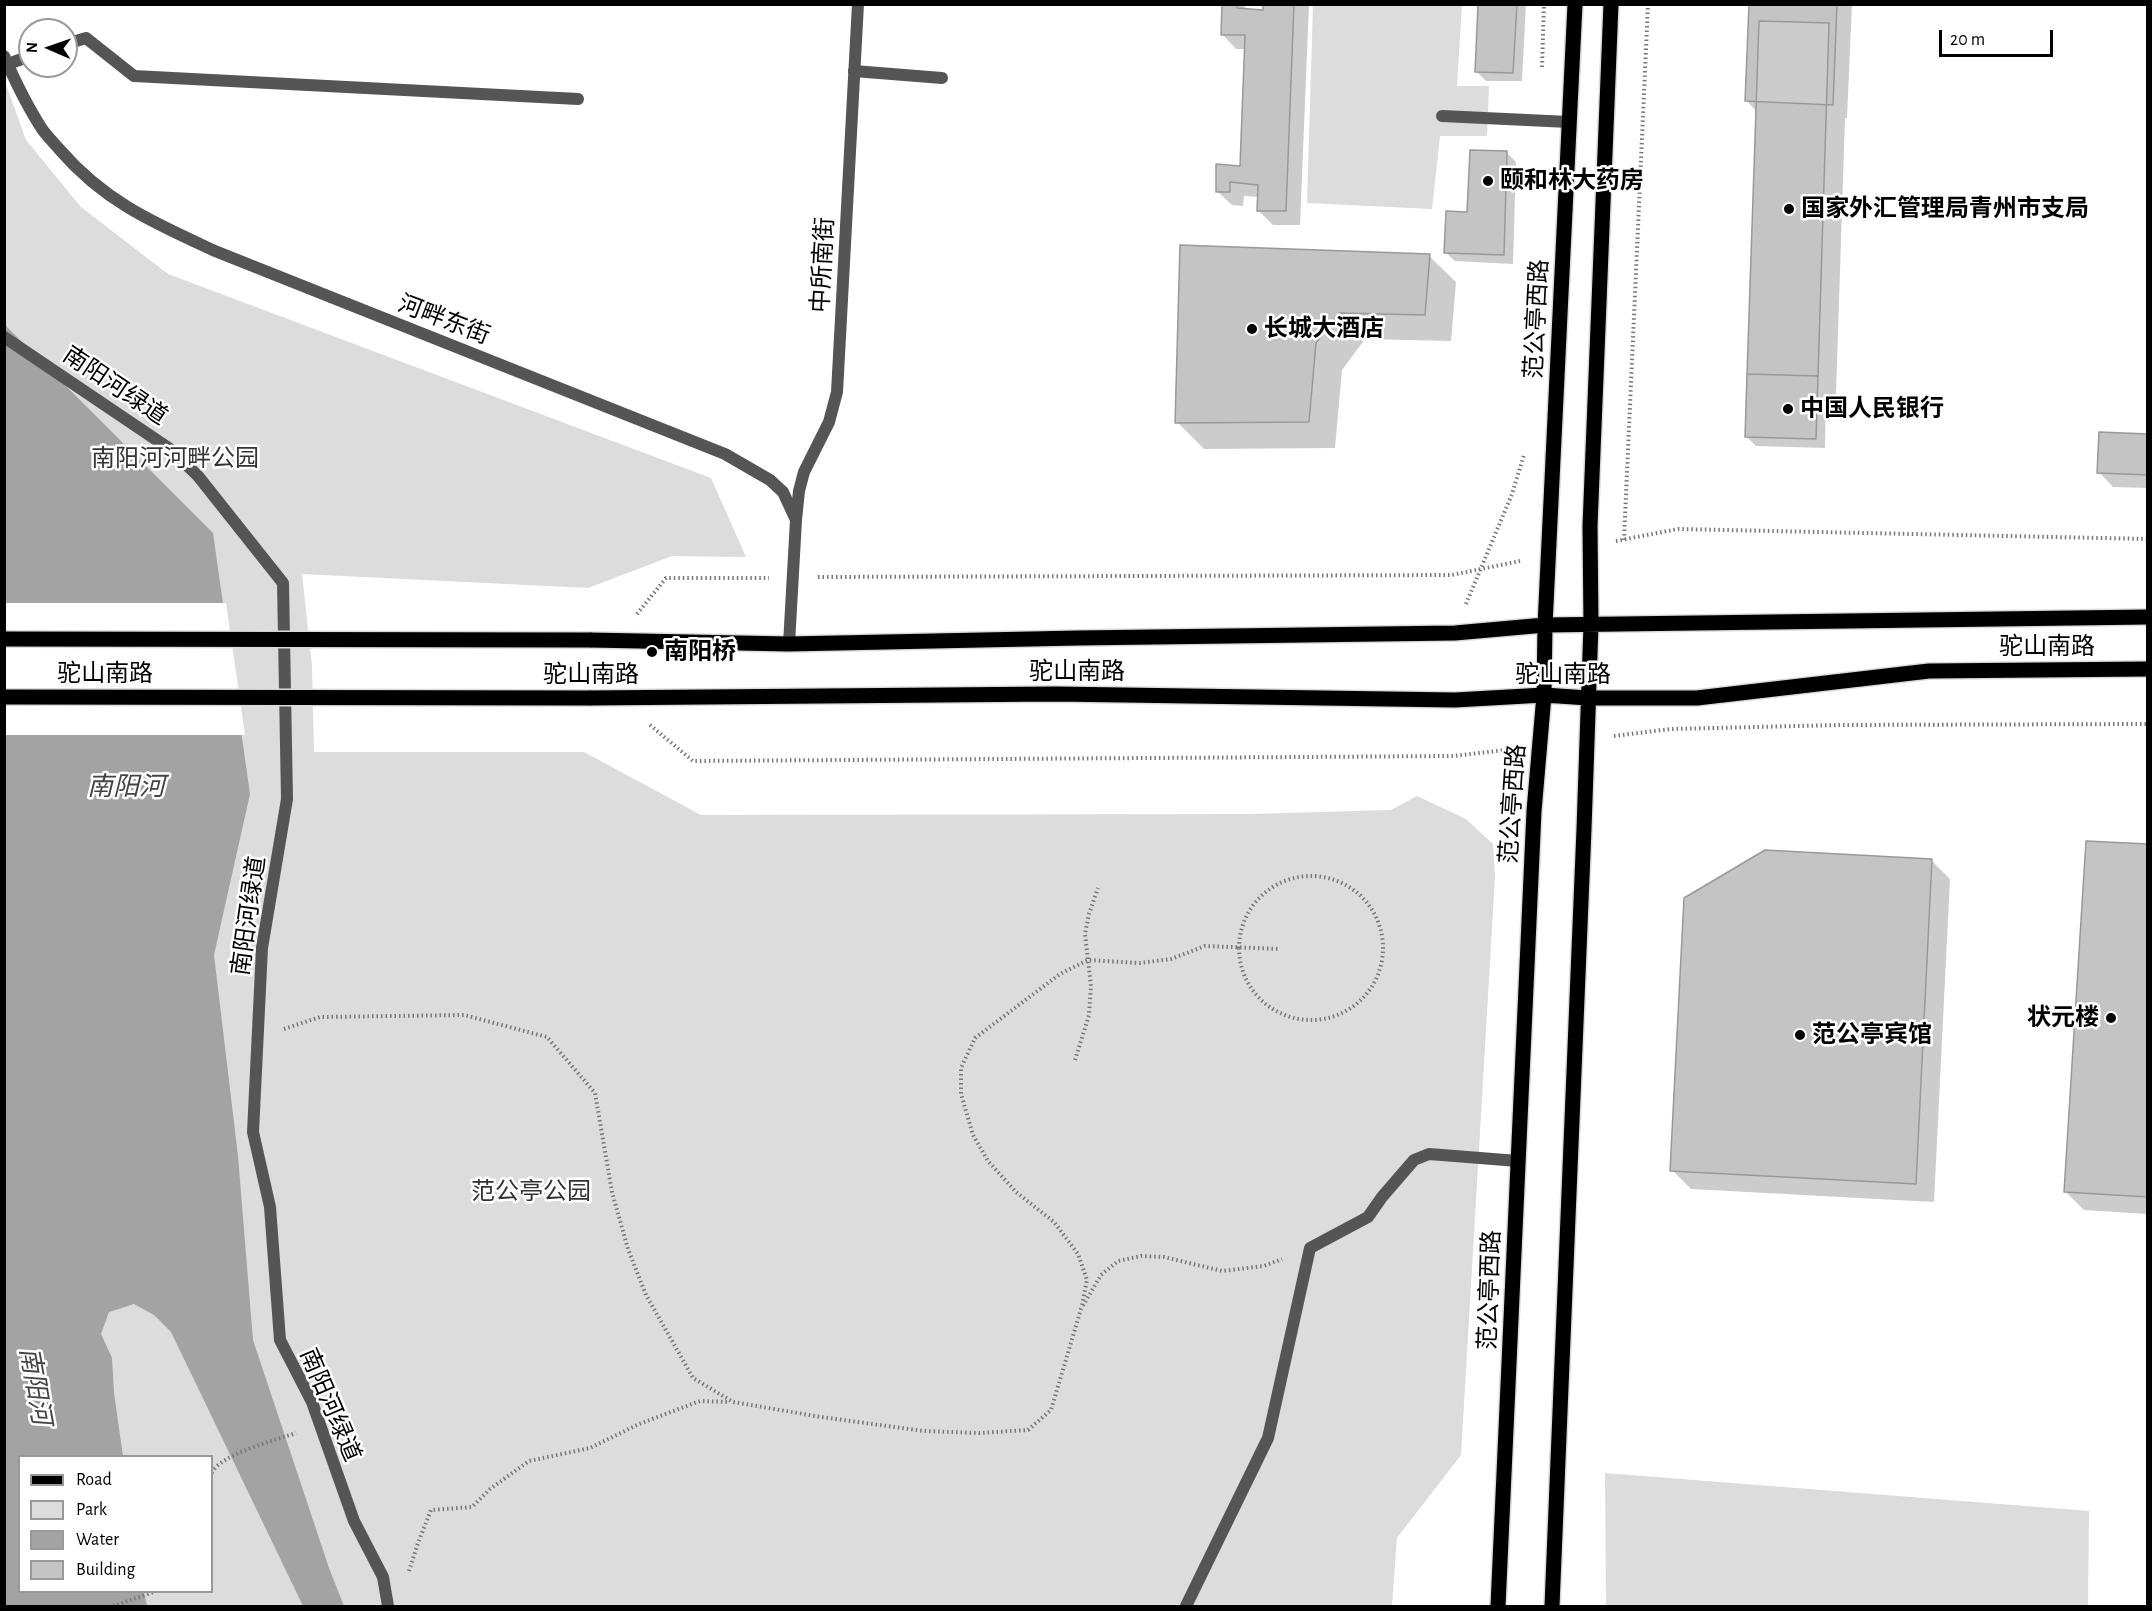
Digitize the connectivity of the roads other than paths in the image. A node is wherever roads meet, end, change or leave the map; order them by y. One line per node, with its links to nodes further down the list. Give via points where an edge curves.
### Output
1 (858, 4): 6 (street, 中所南街)
2 (1575, 4): 10 (main road, 范公亭西路)
3 (1611, 4): 15 (main road, via 1590,517)
4 (78, 40): 8 (street, via 86,38 134,76)
5 (6, 60): 12 (street, 河畔东街, via 42,130 80,172 118,203 215,251 725,454 783,492)
6 (854, 71): 7 (street); 12 (street, 中所南街, via 837,392 829,422 804,472)
7 (942, 78)
8 (578, 99)
9 (1442, 116): 10 (street)
10 (1569, 122): 14 (main road, 范公亭西路)
11 (4, 337): 23 (street, 南阳河绿道, via 170,449 198,476 284,583 287,799 262,948 253,1132 270,1207 280,1341 312,1402 354,1521 384,1577)
12 (796, 520): 17 (street, 河畔东街)
13 (2148, 617): 15 (main road, 驼山南路)
14 (1545, 625): 15 (main road, 驼山南路); 17 (main road, 驼山南路, via 1455,633); 19 (main road, 范公亭西路)
15 (1591, 625): 21 (main road)
16 (4, 639): 17 (main road, 驼山南路, bridge)
17 (789, 644)
18 (2148, 669): 21 (main road, 驼山南路, via 1929,670 1696,698)
19 (1544, 695): 20 (main road, 驼山南路, bridge, via 1455,700 1056,694); 21 (main road, 驼山南路); 22 (main road, 范公亭西路, via 1534,811)
20 (4, 697)
21 (1588, 698): 26 (main road)
22 (1518, 1161): 24 (street, via 1429,1154 1414,1160 1368,1218 1310,1248 1268,1438); 25 (main road, 范公亭西路)
23 (388, 1606)
24 (1186, 1606)
25 (1498, 1606)
26 (1552, 1606)

